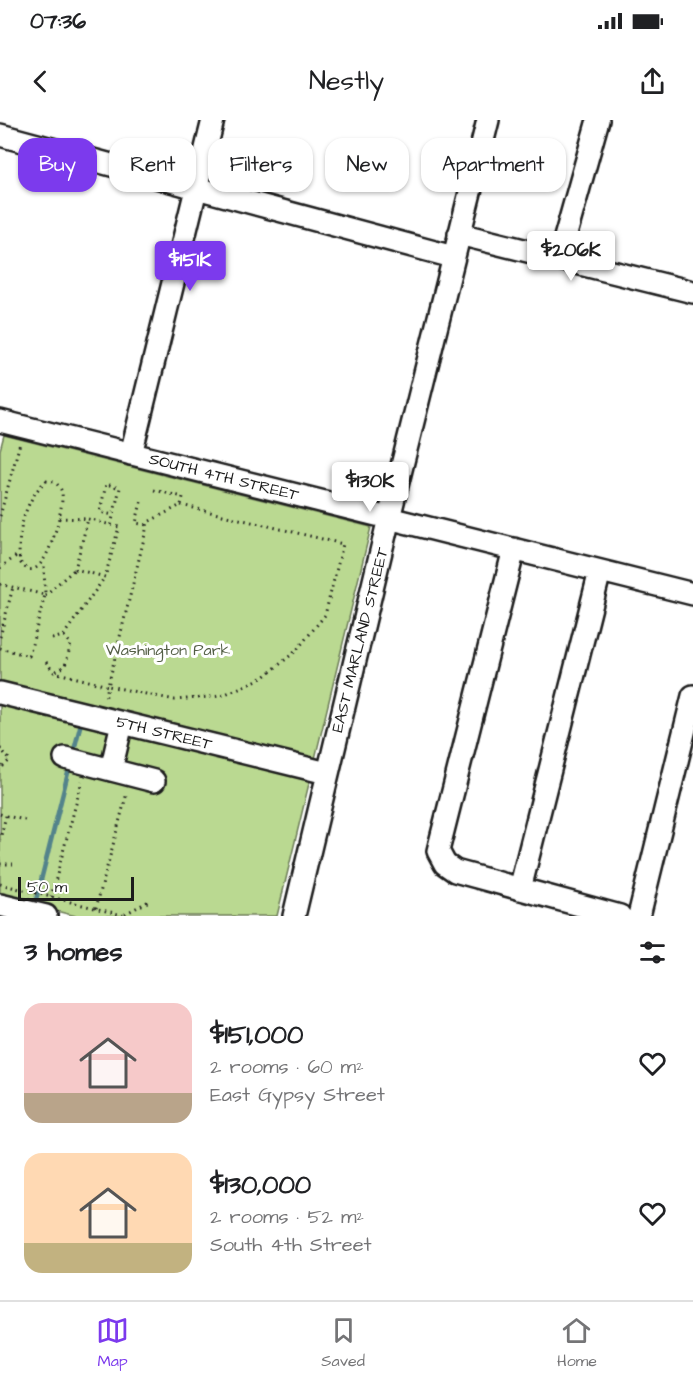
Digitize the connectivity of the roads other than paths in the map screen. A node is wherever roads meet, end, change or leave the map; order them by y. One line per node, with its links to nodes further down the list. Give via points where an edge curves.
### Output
1 (213, 120): 6 (street)
2 (487, 120): 9 (street, EAST MARLAND STREET)
3 (598, 120): 11 (street)
4 (0, 135): 5 (street)
5 (109, 165)
6 (196, 184)
7 (196, 188): 10 (street)
8 (194, 192): 14 (street)
9 (459, 234): 10 (street, EAST MARLAND STREET); 11 (street)
10 (453, 257): 15 (street, EAST MARLAND STREET)
11 (559, 259): 12 (street)
12 (693, 292)
13 (0, 422): 14 (street, SOUTH 4TH STREET)
14 (131, 454): 15 (street, SOUTH 4TH STREET)
15 (389, 518): 16 (street, SOUTH 4TH STREET); 25 (street, EAST MARLAND STREET)
16 (514, 549): 17 (street, SOUTH 4TH STREET); 27 (street, via 438,851 445,864 455,871)
17 (600, 571): 18 (street, SOUTH 4TH STREET); 27 (street)
18 (693, 594)
19 (0, 693): 21 (street, 5TH STREET)
20 (693, 696): 23 (street)
21 (122, 723): 24 (street); 25 (street, 5TH STREET)
22 (65, 758): 24 (street)
23 (685, 763): 32 (street)
24 (111, 770): 26 (street)
25 (327, 773): 30 (street, EAST MARLAND STREET)
26 (154, 781)
27 (520, 889): 31 (street)
28 (0, 905): 29 (street)
29 (49, 906)
30 (294, 916)
31 (620, 916)
32 (639, 916)

